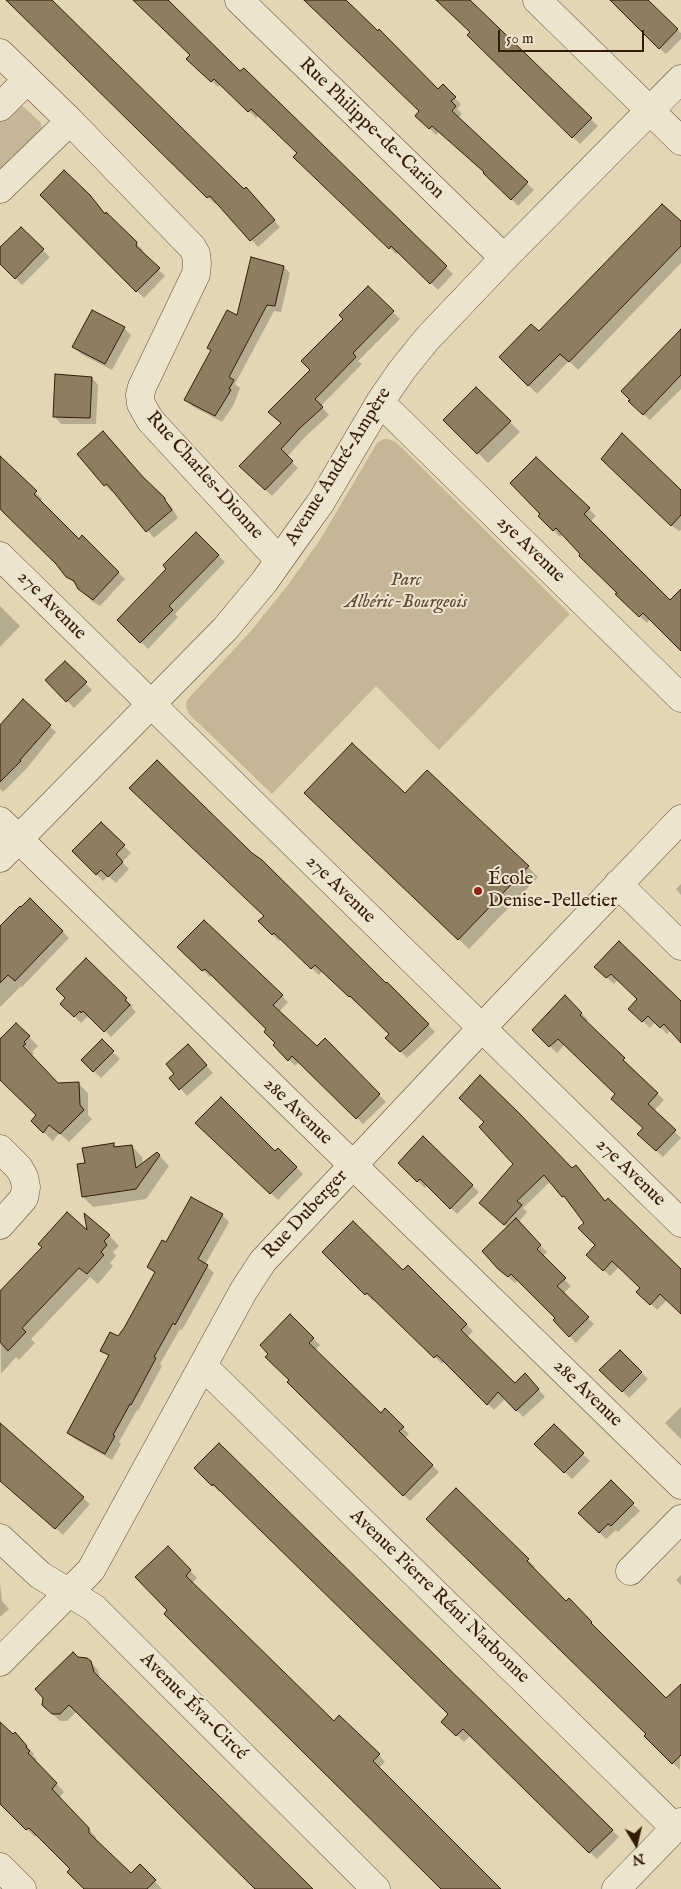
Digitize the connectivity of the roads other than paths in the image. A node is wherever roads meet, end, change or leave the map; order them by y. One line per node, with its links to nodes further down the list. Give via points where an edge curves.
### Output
1 (239, 0): 11 (street, Rue Philippe-de-Carion)
2 (537, 0): 7 (street)
3 (0, 53): 5 (street, Rue Charles-Dionne)
4 (681, 79): 7 (street, Avenue André-Ampère)
5 (27, 80): 6 (street); 8 (street, Rue Charles-Dionne)
6 (0, 107)
7 (650, 111): 9 (street); 11 (street, Avenue André-Ampère)
8 (70, 121): 10 (street); 14 (street, Rue Charles-Dionne, via 196,254 196,274 142,387 140,395 145,412)
9 (681, 141)
10 (0, 189)
11 (504, 258): 12 (street, Avenue André-Ampère, via 427,339)
12 (380, 402): 14 (street, Avenue André-Ampère, via 321,502); 15 (street, 25e Avenue)
13 (0, 556): 16 (street, 27e Avenue)
14 (279, 560): 16 (street, Avenue André-Ampère, via 225,630)
15 (681, 698)
16 (151, 704): 18 (street, Avenue André-Ampère); 21 (street, 27e Avenue)
17 (681, 819): 19 (street, Rue Duberger)
18 (6, 839): 23 (street, 28e Avenue)
19 (618, 884): 20 (street); 21 (street, Rue Duberger)
20 (681, 946)
21 (481, 1028): 23 (street, Rue Duberger); 24 (street, 27e Avenue)
22 (0, 1149): 25 (street, via 19,1168 26,1187 24,1198)
23 (352, 1165): 26 (street, Rue Duberger, via 263,1261); 27 (street, 28e Avenue)
24 (681, 1224)
25 (0, 1225)
26 (204, 1366): 31 (street, Rue Duberger, via 92,1570); 33 (street, Avenue Pierre Rémi Narbonne)
27 (681, 1485)
28 (681, 1520): 30 (street)
29 (0, 1538): 31 (street, Avenue Éva-Circé, via 40,1575)
30 (630, 1571)
31 (68, 1593): 32 (street, Rue Duberger); 36 (street, Avenue Éva-Circé, via 94,1608)
32 (0, 1662)
33 (678, 1825): 37 (street)
34 (0, 1867): 35 (street)
35 (22, 1889)
36 (376, 1889)
37 (616, 1889)

